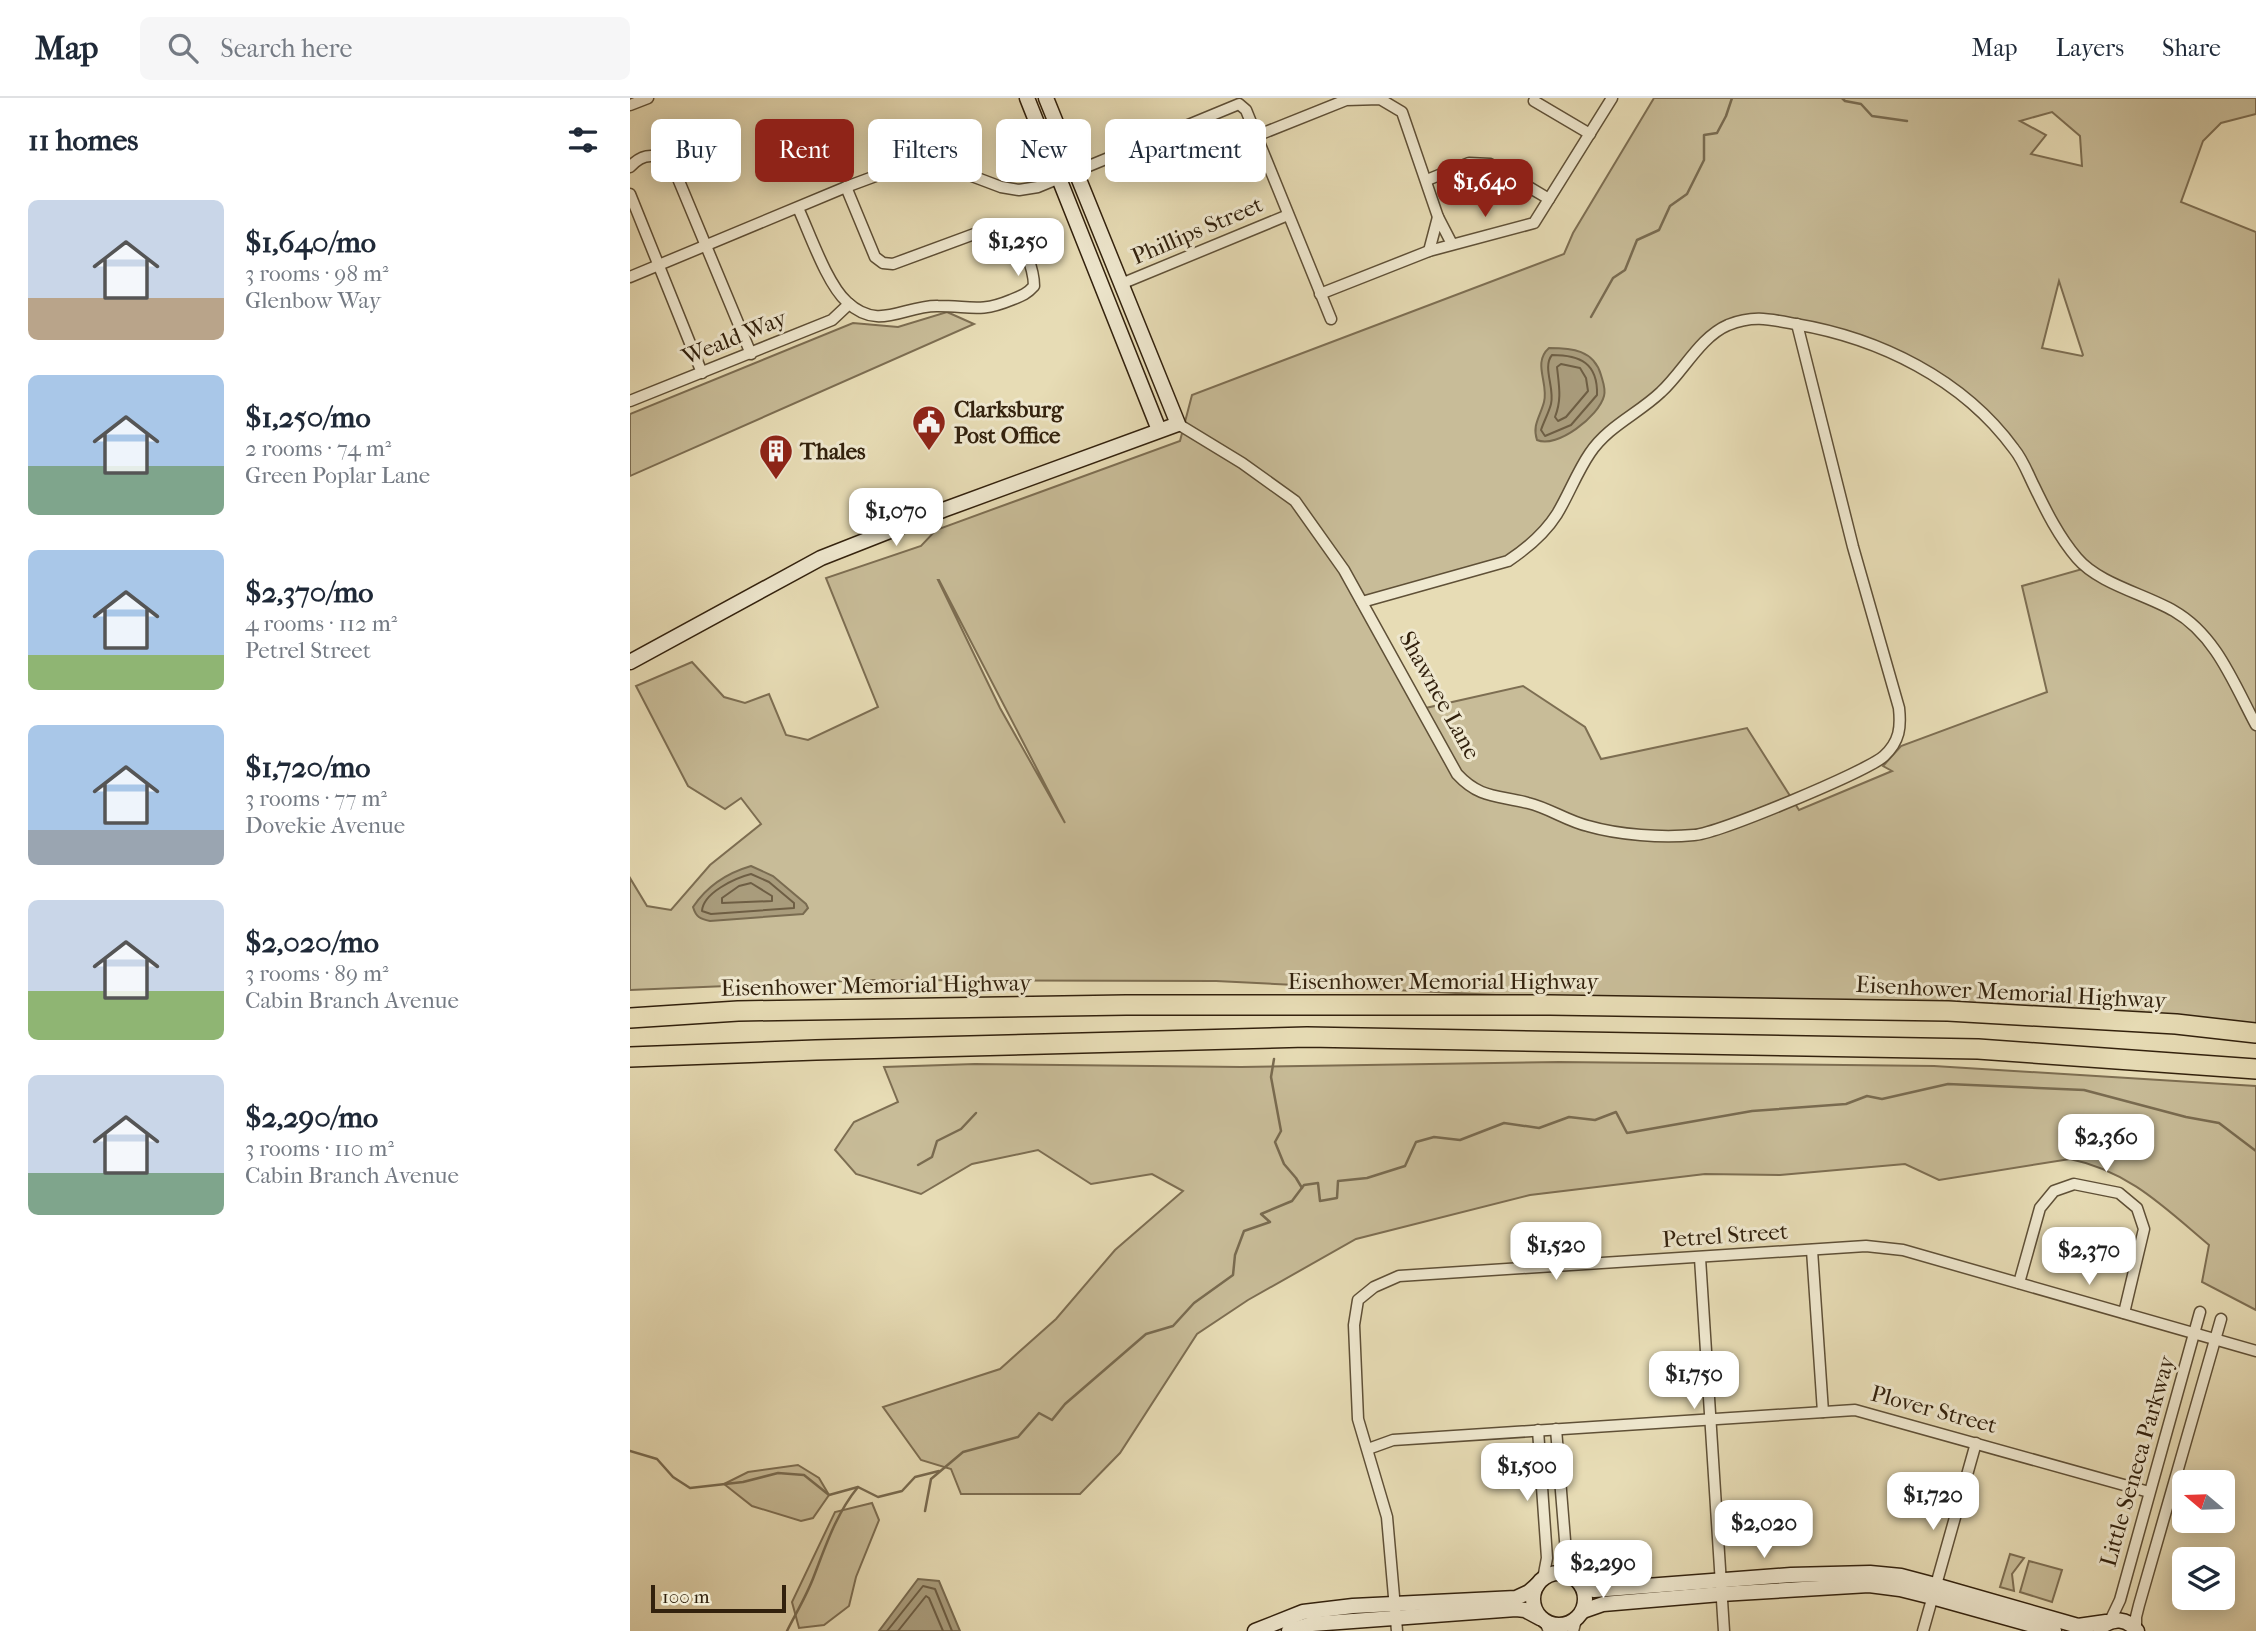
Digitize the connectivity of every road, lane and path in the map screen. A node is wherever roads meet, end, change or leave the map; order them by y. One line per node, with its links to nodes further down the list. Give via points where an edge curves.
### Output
1 (648, 98): 6 (street)
2 (1027, 98): 7 (street)
3 (1046, 98): 8 (street)
4 (1612, 98): 12 (street)
5 (1534, 101): 12 (street)
6 (630, 105)
7 (1035, 119)
8 (1054, 119)
9 (1203, 119): 10 (street, via 1238,104)
10 (1249, 119)
11 (1266, 132): 15 (street, via 1346,100 1380,99 1402,111)
12 (1590, 134): 21 (street)
13 (633, 160): 26 (street, via 645,155 660,157 674,169)
14 (1266, 161): 23 (street)
15 (1427, 180): 21 (street, via 1469,163 1490,164); 24 (street)
16 (1051, 182): 19 (street, via 1019,190 948,167 908,164)
17 (1060, 182): 39 (street)
18 (1079, 182): 30 (street)
19 (846, 187): 22 (street); 32 (street, via 875,257 883,263 892,264 996,226 1018,234 1034,275 1028,293 993,307 936,305 880,317)
20 (630, 194): 28 (street)
21 (1549, 199): 25 (street, via 1534,223)
22 (799, 208): 26 (street); 32 (street, via 837,291)
23 (1288, 215): 30 (street, Phillips Street); 31 (street)
24 (1438, 217): 25 (street); 27 (street)
25 (1452, 244): 27 (street)
26 (704, 246): 28 (street); 35 (street)
27 (1429, 251): 31 (street)
28 (657, 266): 29 (street); 36 (street)
29 (630, 277)
30 (1121, 284): 38 (street)
31 (1320, 294): 33 (street)
32 (849, 304): 35 (street, Weald Way, via 832,320)
33 (1331, 319)
34 (1797, 324): 40 (street, via 1755,317 1726,326 1708,340 1661,392 1603,436 1556,516 1527,548 1508,561); 40 (street, Shawnee Lane, via 1899,708 1901,727 1896,743 1877,762 1696,835 1627,834 1587,826 1530,803 1483,795 1457,774); 42 (street, via 1864,341 1914,363 1991,421 2016,451 2048,516 2078,560 2095,574 2177,613 2212,644)
35 (751, 354): 36 (street, Weald Way)
36 (702, 373): 37 (street, Weald Way)
37 (630, 401)
38 (1178, 424): 39 (street); 40 (street, Shawnee Lane, via 1295,501)
39 (1159, 430): 41 (street, via 821,558)
40 (1362, 602)
41 (630, 662)
42 (2256, 725)
43 (630, 1018): 44 (highway, Eisenhower Memorial Highway, via 738,1011 1175,1004 1550,1005 1948,1011)
44 (2256, 1033)
45 (630, 1057): 46 (highway, via 1307,1037 1978,1049)
46 (2256, 1069)
47 (1812, 1250): 48 (street, Petrel Street); 49 (street, Petrel Street, via 1866,1246 1903,1250); 56 (street)
48 (1700, 1258): 57 (street); 61 (street, Petrel Street, via 1399,1276 1374,1287 1358,1300 1354,1325 1358,1419)
49 (2019, 1283): 51 (street, Petrel Street); 51 (street, via 2040,1208 2054,1191 2074,1184 2119,1194 2137,1208 2144,1229)
50 (2200, 1312): 53 (street, Little Seneca Parkway)
51 (2124, 1313): 53 (street, Petrel Street)
52 (2221, 1319): 54 (street, Little Seneca Parkway)
53 (2194, 1333): 54 (street, Petrel Street); 62 (street, Little Seneca Parkway)
54 (2215, 1339): 55 (street, Petrel Street); 71 (street, Little Seneca Parkway, via 2139,1605)
55 (2256, 1351)
56 (1823, 1412): 57 (street, Plover Street); 60 (street, Plover Street, via 1871,1413)
57 (1710, 1418): 58 (street, Plover Street); 65 (street)
58 (1556, 1429): 59 (street, Plover Street); 64 (street, via 1567,1565)
59 (1538, 1430): 61 (street, Plover Street, via 1393,1440); 63 (street, via 1547,1558)
60 (1976, 1443): 62 (street, Plover Street); 66 (street)
61 (1368, 1449): 67 (street, Petrel Street, via 1387,1517)
62 (2149, 1492): 70 (street, Little Seneca Parkway, via 2120,1600)
63 (1540, 1582): 64 (street, via 1558,1573); 67 (street, via 1516,1598); 69 (street, via 1533,1599)
64 (1578, 1582): 65 (street, via 1594,1590); 68 (street, via 1586,1602)
65 (1721, 1587): 66 (street, via 1870,1573 1901,1576); 68 (street, via 1602,1604); 74 (street)
66 (1934, 1591): 70 (street, via 2078,1626); 75 (street); 76 (street)
67 (1396, 1618): 69 (street, via 1516,1609); 72 (street, via 1353,1606 1303,1612); 73 (street, via 1312,1624)
68 (1577, 1621): 69 (street, via 1560,1626)
69 (1544, 1623)
70 (2105, 1625): 71 (street, via 2125,1621)
71 (2137, 1630)
72 (1255, 1631)
73 (1289, 1631)
74 (1724, 1631)
75 (1923, 1631)
76 (2054, 1631)

